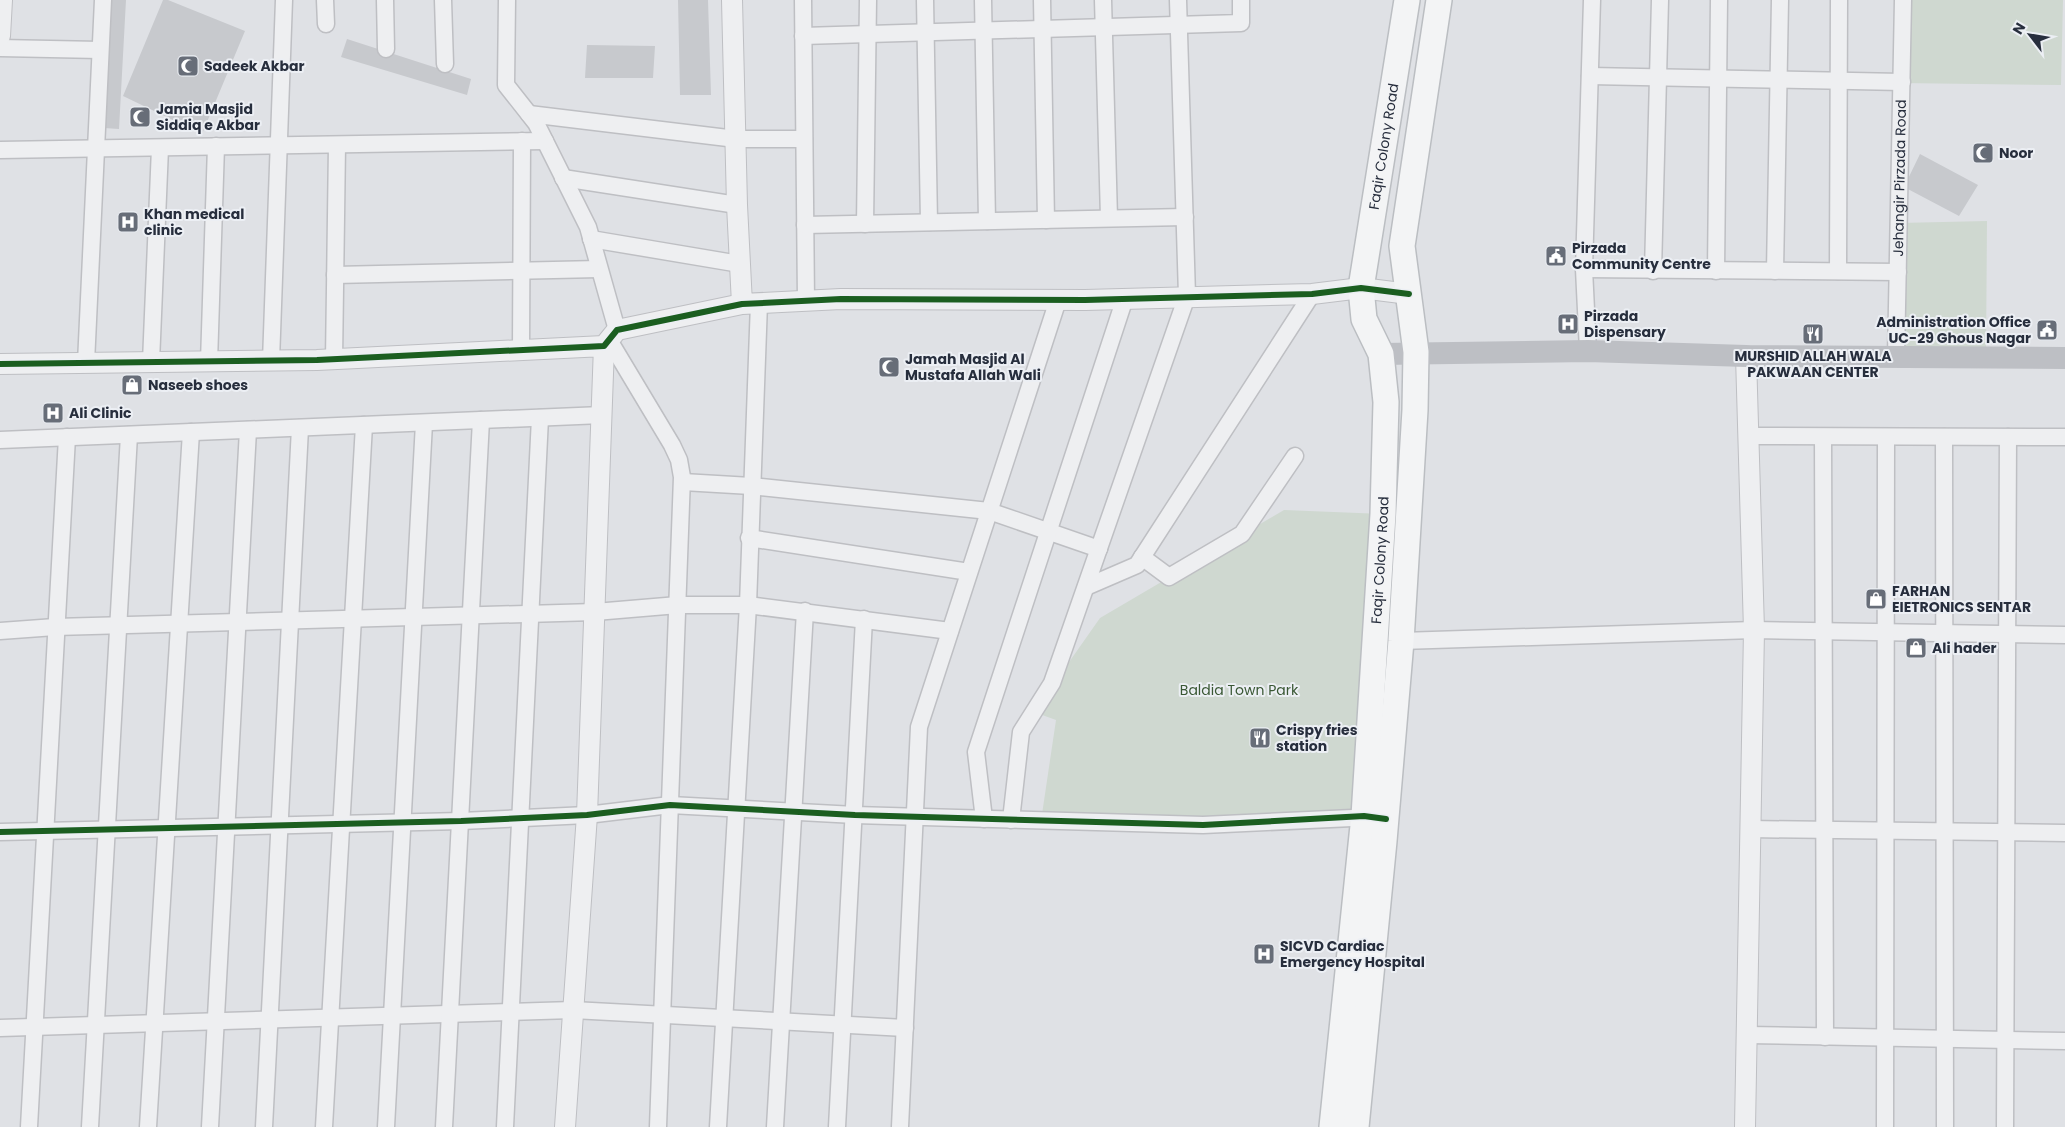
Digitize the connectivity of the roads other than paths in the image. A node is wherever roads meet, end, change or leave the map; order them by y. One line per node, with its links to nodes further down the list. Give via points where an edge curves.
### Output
1 (2, 0): 32 (street)
2 (102, 0): 36 (street)
3 (284, 0): 51 (street)
4 (326, 0): 25 (street)
5 (385, 0): 35 (street)
6 (444, 0): 37 (street)
7 (507, 0): 44 (street, via 506,85)
8 (732, 0): 45 (street)
9 (803, 0): 33 (street)
10 (868, 0): 31 (street)
11 (925, 0): 30 (street)
12 (983, 0): 29 (street)
13 (1042, 0): 28 (street)
14 (1103, 0): 27 (street)
15 (1178, 0): 26 (street)
16 (1241, 0): 26 (street, via 1241,23)
17 (1407, 0): 75 (main road, Faqir Colony Road)
18 (1439, 0): 77 (main road, Faqir Colony Road, via 1402,246)
19 (1592, 0): 38 (street)
20 (1660, 0): 39 (street)
21 (1720, 0): 40 (street)
22 (1780, 0): 41 (street)
23 (1839, 0): 42 (street)
24 (1903, 0): 43 (street, Jehangir Pirzada Road)
25 (326, 24)
26 (1179, 26): 27 (street); 57 (street)
27 (1104, 28): 28 (street); 58 (street)
28 (1043, 30): 29 (street); 59 (street)
29 (984, 32): 30 (street); 60 (street)
30 (926, 33): 31 (street); 61 (street)
31 (867, 34): 33 (street); 62 (street)
32 (0, 36)
33 (803, 36): 46 (street)
34 (0, 48): 36 (street)
35 (386, 49)
36 (100, 50): 53 (street)
37 (445, 64)
38 (1590, 76): 39 (street); 67 (street)
39 (1658, 79): 40 (street); 68 (street)
40 (1718, 80): 41 (street); 70 (street)
41 (1779, 81): 42 (street); 71 (street)
42 (1838, 81): 43 (street); 72 (street)
43 (1902, 82): 73 (street, Jehangir Pirzada Road)
44 (529, 114): 45 (street); 48 (street)
45 (736, 139): 46 (street); 56 (street)
46 (804, 139): 63 (street)
47 (522, 141): 48 (street); 49 (street); 69 (street)
48 (545, 141): 55 (street)
49 (338, 145): 51 (street); 74 (street)
50 (216, 146): 51 (street); 52 (street); 94 (street)
51 (279, 146): 92 (street)
52 (160, 148): 53 (street); 93 (street)
53 (96, 149): 54 (street); 95 (street)
54 (0, 150)
55 (563, 178): 56 (street); 64 (street)
56 (737, 205): 65 (street)
57 (1184, 217): 58 (street); 78 (street)
58 (1109, 218): 59 (street)
59 (1046, 220): 60 (street)
60 (987, 221): 61 (street)
61 (929, 222): 62 (street)
62 (865, 224): 63 (street)
63 (805, 225): 81 (street)
64 (591, 239): 65 (street); 66 (street)
65 (740, 264): 82 (street)
66 (600, 269): 69 (street); 83 (street)
67 (1584, 269): 68 (street); 85 (street)
68 (1653, 270): 70 (street)
69 (521, 271): 74 (street); 84 (street)
70 (1716, 271): 71 (street)
71 (1775, 271): 72 (street)
72 (1838, 271): 73 (street)
73 (1898, 272): 89 (street, Jehangir Pirzada Road)
74 (335, 275): 91 (street)
75 (1361, 288): 76 (street); 77 (street); 87 (main road, Faqir Colony Road, via 1364,319)
76 (1312, 294): 78 (street); 121 (street)
77 (1409, 294): 86 (main road, Faqir Colony Road)
78 (1187, 296): 79 (street); 120 (street)
79 (1125, 298): 80 (street); 118 (street)
80 (1058, 300): 81 (street); 117 (street)
81 (806, 301): 82 (street)
82 (751, 303): 83 (street); 116 (street)
83 (610, 339): 84 (street); 97 (street); 115 (street, via 672,445 679,460)
84 (521, 350): 91 (street)
85 (1588, 351): 86 (main road); 88 (main road)
86 (1416, 352): 87 (main road); 146 (main road, Faqir Colony Road, via 1415,420)
87 (1381, 354): 154 (main road, Faqir Colony Road, via 1386,402)
88 (1746, 356): 89 (main road); 106 (street)
89 (1896, 357): 90 (main road)
90 (2065, 358)
91 (334, 360): 92 (street)
92 (271, 361): 94 (street)
93 (150, 362): 94 (street); 95 (street)
94 (209, 362)
95 (86, 363): 96 (street)
96 (0, 364)
97 (602, 415): 98 (street); 127 (street)
98 (540, 418): 99 (street); 128 (street)
99 (481, 420): 100 (street); 129 (street)
100 (424, 423): 101 (street); 130 (street)
101 (364, 425): 102 (street); 131 (street)
102 (300, 428): 103 (street); 133 (street)
103 (248, 430): 104 (street); 134 (street)
104 (190, 432): 105 (street); 135 (street)
105 (129, 435): 107 (street); 136 (street)
106 (1748, 436): 108 (street); 138 (street)
107 (67, 437): 113 (street); 137 (street)
108 (1823, 437): 109 (street); 141 (street)
109 (1886, 437): 110 (street); 142 (street)
110 (1944, 437): 111 (street); 143 (street)
111 (2008, 437): 112 (street); 144 (street)
112 (2065, 438)
113 (0, 440)
114 (1295, 456): 121 (street, via 1242,534 1169,577)
115 (682, 482): 116 (street); 124 (street)
116 (750, 486): 117 (street); 119 (street)
117 (989, 511): 118 (street); 122 (street)
118 (1048, 531): 120 (street); 155 (street, via 976,752)
119 (749, 538): 122 (street); 125 (street)
120 (1099, 549): 123 (street)
121 (1142, 557): 123 (street, via 1137,566)
122 (969, 572): 140 (street)
123 (1086, 587): 156 (street, via 1052,683 1020,732)
124 (678, 605): 125 (street); 127 (street); 147 (street)
125 (748, 605): 126 (street); 148 (street)
126 (805, 611): 132 (street); 149 (street)
127 (594, 612): 128 (street); 150 (street)
128 (530, 614): 129 (street); 153 (street)
129 (471, 616): 130 (street); 157 (street)
130 (413, 617): 131 (street); 158 (street)
131 (353, 619): 133 (street); 159 (street)
132 (864, 619): 140 (street); 151 (street)
133 (290, 621): 134 (street); 160 (street)
134 (238, 622): 135 (street); 161 (street)
135 (179, 624): 136 (street); 162 (street)
136 (119, 625): 137 (street); 164 (street)
137 (55, 627): 139 (street); 165 (street)
138 (1754, 630): 141 (street); 146 (street); 163 (street)
139 (0, 631)
140 (950, 631): 152 (street, via 919,727)
141 (1824, 631): 142 (street); 166 (street)
142 (1886, 632): 143 (street); 167 (street)
143 (1944, 633): 144 (street); 168 (street)
144 (2007, 634): 145 (street); 170 (street)
145 (2065, 635)
146 (1401, 641): 154 (main road, Faqir Colony Road)
147 (670, 805): 148 (street); 150 (street); 175 (street)
148 (737, 808): 149 (street); 178 (street)
149 (793, 812): 151 (street); 181 (street)
150 (587, 815): 153 (street); 172 (street)
151 (855, 815): 152 (street); 184 (street)
152 (916, 817): 155 (street); 187 (street)
153 (520, 818): 157 (street); 173 (street)
154 (1375, 818): 156 (street, via 1203,825); 209 (main road, Faqir Colony Road); 210 (main road, Faqir Colony Road)
155 (984, 819): 156 (street)
156 (1011, 820)
157 (461, 821): 158 (street); 174 (street)
158 (402, 822): 159 (street); 176 (street)
159 (341, 824): 160 (street); 177 (street)
160 (279, 825): 161 (street); 179 (street)
161 (227, 826): 162 (street); 180 (street)
162 (166, 828): 164 (street); 182 (street)
163 (1750, 828): 166 (street); 188 (street)
164 (107, 829): 165 (street); 183 (street)
165 (44, 830): 169 (street); 185 (street)
166 (1824, 830): 167 (street); 189 (street)
167 (1885, 830): 168 (street); 190 (street)
168 (1945, 831): 170 (street); 191 (street)
169 (0, 832)
170 (2006, 832): 171 (street); 192 (street)
171 (2065, 833)
172 (573, 1010): 173 (street); 175 (street); 203 (street)
173 (511, 1012): 174 (street); 202 (street)
174 (450, 1014): 176 (street); 201 (street)
175 (662, 1015): 178 (street); 204 (street)
176 (392, 1016): 177 (street); 200 (street)
177 (330, 1018): 179 (street); 199 (street)
178 (725, 1018): 181 (street); 205 (street)
179 (269, 1019): 180 (street); 198 (street)
180 (216, 1021): 182 (street); 197 (street)
181 (781, 1021): 184 (street); 206 (street)
182 (154, 1023): 183 (street); 196 (street)
183 (96, 1025): 185 (street); 195 (street)
184 (843, 1025): 187 (street); 207 (street)
185 (34, 1027): 186 (street); 194 (street)
186 (0, 1028)
187 (905, 1028): 208 (street)
188 (1747, 1036): 189 (street); 211 (street)
189 (1825, 1037): 190 (street)
190 (1885, 1038): 191 (street); 212 (street)
191 (1945, 1039): 192 (street); 213 (street)
192 (2005, 1040): 193 (street); 214 (street)
193 (2065, 1041)
194 (29, 1127)
195 (90, 1127)
196 (148, 1127)
197 (210, 1127)
198 (264, 1127)
199 (324, 1127)
200 (386, 1127)
201 (444, 1127)
202 (505, 1127)
203 (565, 1127)
204 (658, 1127)
205 (718, 1127)
206 (775, 1127)
207 (837, 1127)
208 (900, 1127)
209 (1332, 1127)
210 (1356, 1127)
211 (1745, 1127)
212 (1885, 1127)
213 (1945, 1127)
214 (2005, 1127)

